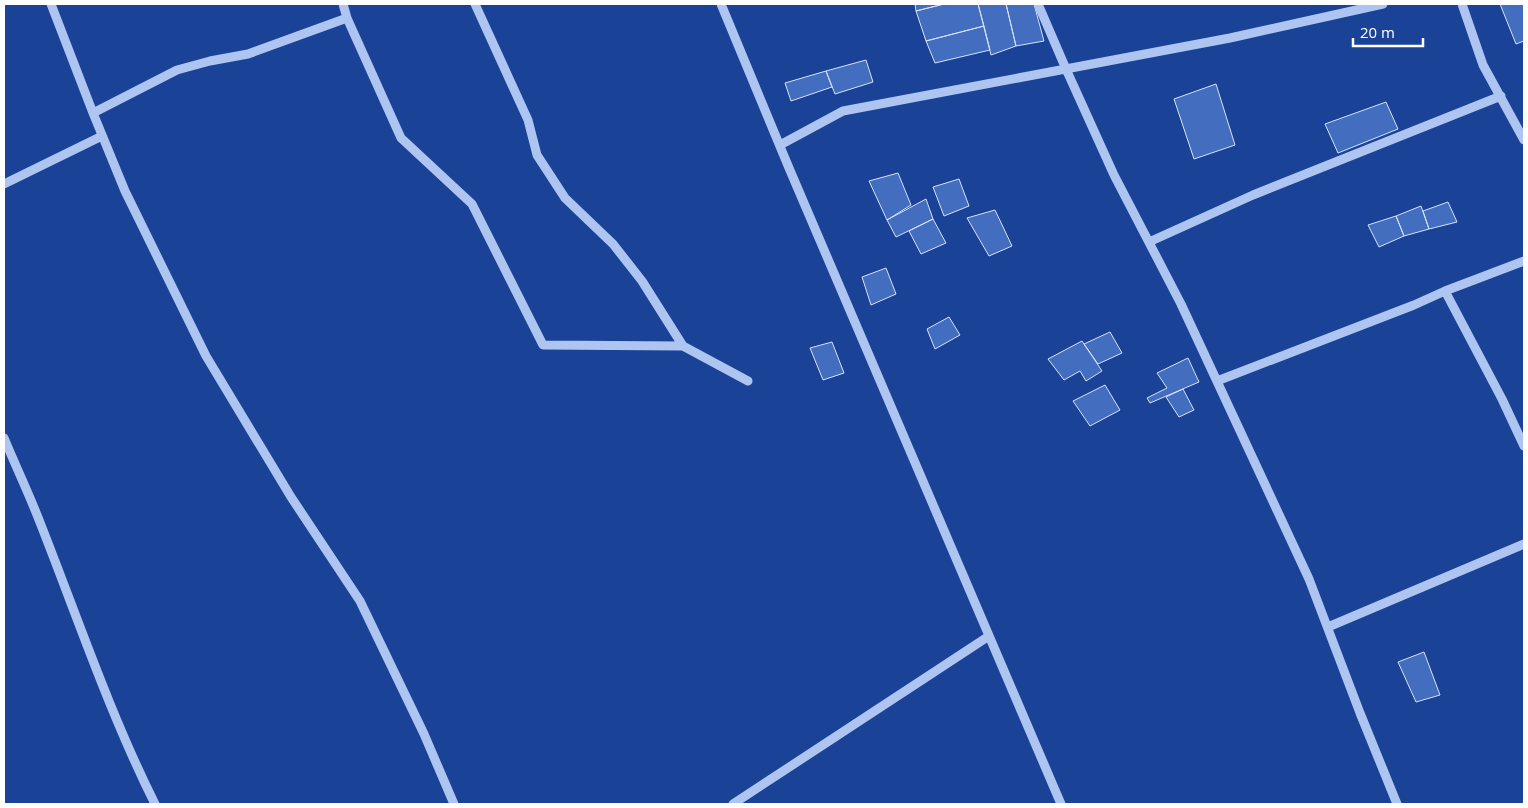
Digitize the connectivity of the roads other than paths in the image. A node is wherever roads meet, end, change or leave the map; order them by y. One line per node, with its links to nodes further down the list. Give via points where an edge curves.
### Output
1 (51, 4): 11 (street)
2 (342, 4): 8 (street)
3 (475, 4): 19 (street, via 528,120 537,155 566,198 613,244 642,281)
4 (721, 4): 14 (street)
5 (1038, 4): 9 (street)
6 (1383, 4): 9 (street, via 1230,38)
7 (1462, 4): 10 (street, via 1483,65)
8 (347, 18): 11 (street, via 248,54 177,70); 19 (street, via 401,138 472,204 543,345)
9 (1066, 69): 14 (street, via 843,111); 16 (street)
10 (1501, 96): 13 (street); 16 (street, via 1254,195)
11 (93, 113): 12 (street)
12 (102, 136): 15 (street); 29 (street, via 125,191 206,356 291,497 360,601)
13 (1524, 140)
14 (780, 146): 26 (street)
15 (4, 184)
16 (1148, 242): 21 (street)
17 (1524, 261): 18 (street)
18 (1445, 291): 21 (street); 23 (street)
19 (683, 346): 20 (street)
20 (748, 381)
21 (1217, 381): 25 (street)
22 (4, 438): 28 (street, via 132,758)
23 (1524, 446)
24 (1524, 544): 25 (street)
25 (1328, 627): 31 (street)
26 (989, 636): 27 (street); 30 (street)
27 (739, 803)
28 (155, 804)
29 (454, 804)
30 (1062, 804)
31 (1397, 804)

